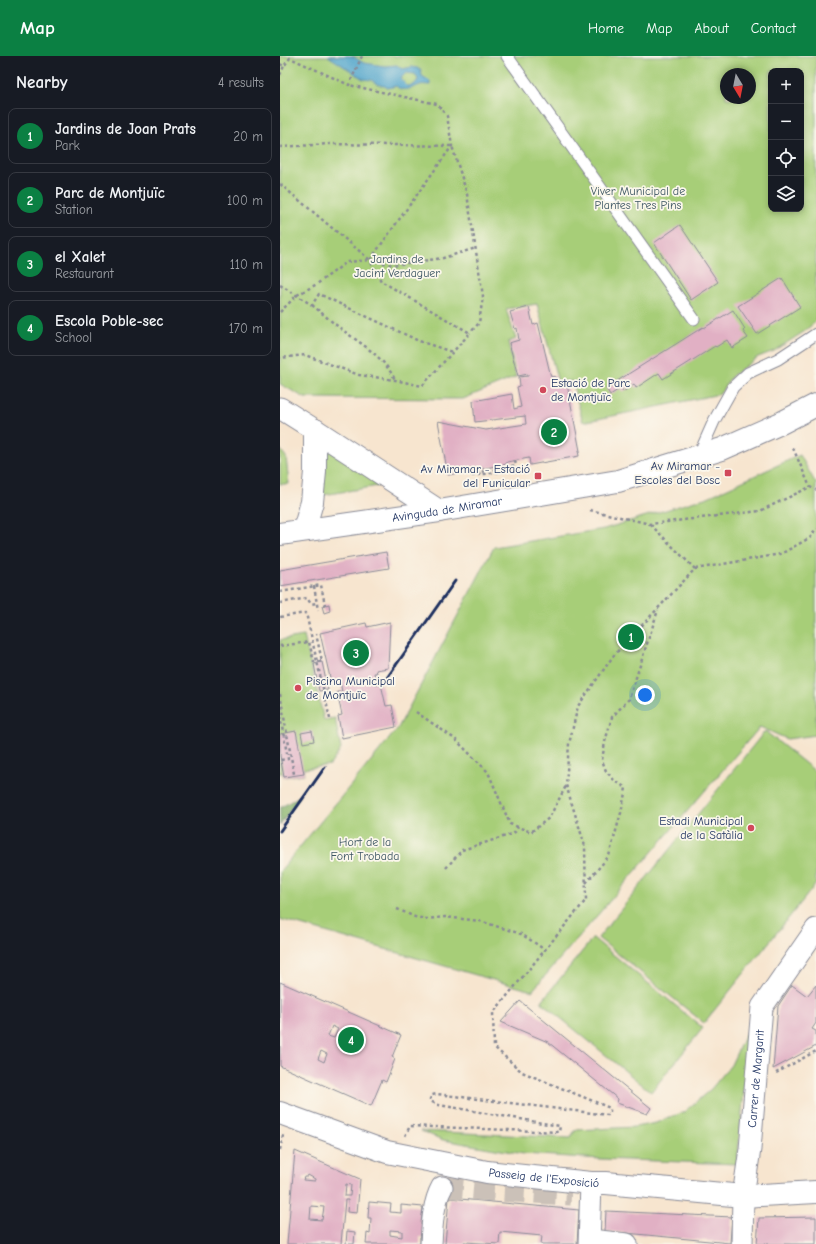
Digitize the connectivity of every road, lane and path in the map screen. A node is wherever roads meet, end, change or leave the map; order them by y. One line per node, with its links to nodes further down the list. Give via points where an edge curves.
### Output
1 (507, 56): 16 (lane)
2 (362, 57): 6 (path)
3 (280, 64): 4 (path)
4 (284, 66): 5 (path); 6 (path, via 290,58)
5 (280, 75)
6 (349, 84): 7 (path, via 437,104 447,116)
7 (452, 146): 8 (path, via 330,144); 10 (path, via 467,194); 11 (path)
8 (280, 147)
9 (280, 184): 11 (path)
10 (476, 248): 11 (path, via 443,258 393,265); 17 (path, via 483,296 479,323)
11 (370, 260): 13 (path, via 347,262); 17 (path, via 381,281)
12 (280, 285): 13 (path)
13 (297, 295): 14 (path); 15 (path)
14 (312, 305): 19 (path, via 319,294 419,341); 21 (path, via 375,354 392,372)
15 (280, 312)
16 (694, 319)
17 (470, 333): 19 (path)
18 (816, 334): 26 (lane, via 778,359 748,373 733,387 714,421)
19 (452, 352): 21 (path, via 422,386)
20 (280, 358): 21 (path, via 306,355 359,375)
21 (395, 380)
22 (816, 405): 26 (street, Avinguda de Miramar, via 728,447)
23 (280, 408): 24 (street)
24 (315, 430): 32 (street); 35 (street, via 312,502)
25 (794, 448): 29 (path)
26 (698, 458): 32 (street, Avinguda de Miramar, via 618,481)
27 (515, 461): 28 (path, via 516,465 470,474 471,476 518,469)
28 (519, 473)
29 (810, 487): 30 (path); 33 (path, via 760,511)
30 (816, 490)
31 (590, 510): 33 (path)
32 (439, 511): 35 (street, Avinguda de Miramar)
33 (650, 524): 37 (path)
34 (816, 528): 37 (path, via 811,537 780,554)
35 (304, 530): 36 (street, Avinguda de Miramar)
36 (280, 534)
37 (695, 569): 43 (path)
38 (314, 586): 39 (path); 41 (path); 42 (path, via 322,585)
39 (280, 592)
40 (280, 603): 41 (path, via 307,598 311,604)
41 (317, 603): 44 (path)
42 (326, 605)
43 (659, 608): 55 (path, via 614,655 578,706 568,744); 58 (path, via 630,699 612,717 605,742 602,760 606,771 626,788 609,856)
44 (318, 610)
45 (280, 617): 48 (path, via 306,613)
46 (316, 634): 48 (path, via 322,661)
47 (280, 646): 48 (path, via 309,642 314,662)
48 (318, 661): 52 (path)
49 (280, 694): 54 (path)
50 (416, 712): 56 (path, via 455,739 488,772 510,824)
51 (280, 716): 53 (path, via 288,759)
52 (330, 719)
53 (280, 760)
54 (294, 774)
55 (566, 785): 56 (path, via 549,818 531,832); 58 (path, via 585,846)
56 (518, 827): 57 (path, via 509,835 462,850)
57 (446, 868)
58 (586, 884): 61 (path, via 586,900)
59 (397, 909): 61 (path, via 427,919 445,917 480,921 521,934)
60 (816, 930): 71 (street, Carrer de Margarit, via 762,1007 750,1149)
61 (544, 950): 66 (path, via 493,1013 494,1047 522,1072 610,1108 608,1115 437,1094 432,1095 430,1101 439,1105 560,1126 559,1132 410,1126)
62 (816, 1051): 63 (path)
63 (770, 1077)
64 (280, 1113): 69 (street, Passeig de l'Exposició, via 387,1152)
65 (283, 1134): 67 (path)
66 (403, 1141)
67 (280, 1150)
68 (442, 1187): 73 (street, via 438,1194)
69 (581, 1187): 71 (street, Passeig de l'Exposició, via 606,1183); 72 (street)
70 (816, 1192): 71 (street, Passeig de l'Exposició)
71 (743, 1196): 75 (street, Carrer de Margarit)
72 (589, 1242): 74 (street)
73 (431, 1244)
74 (627, 1244)
75 (742, 1244)

